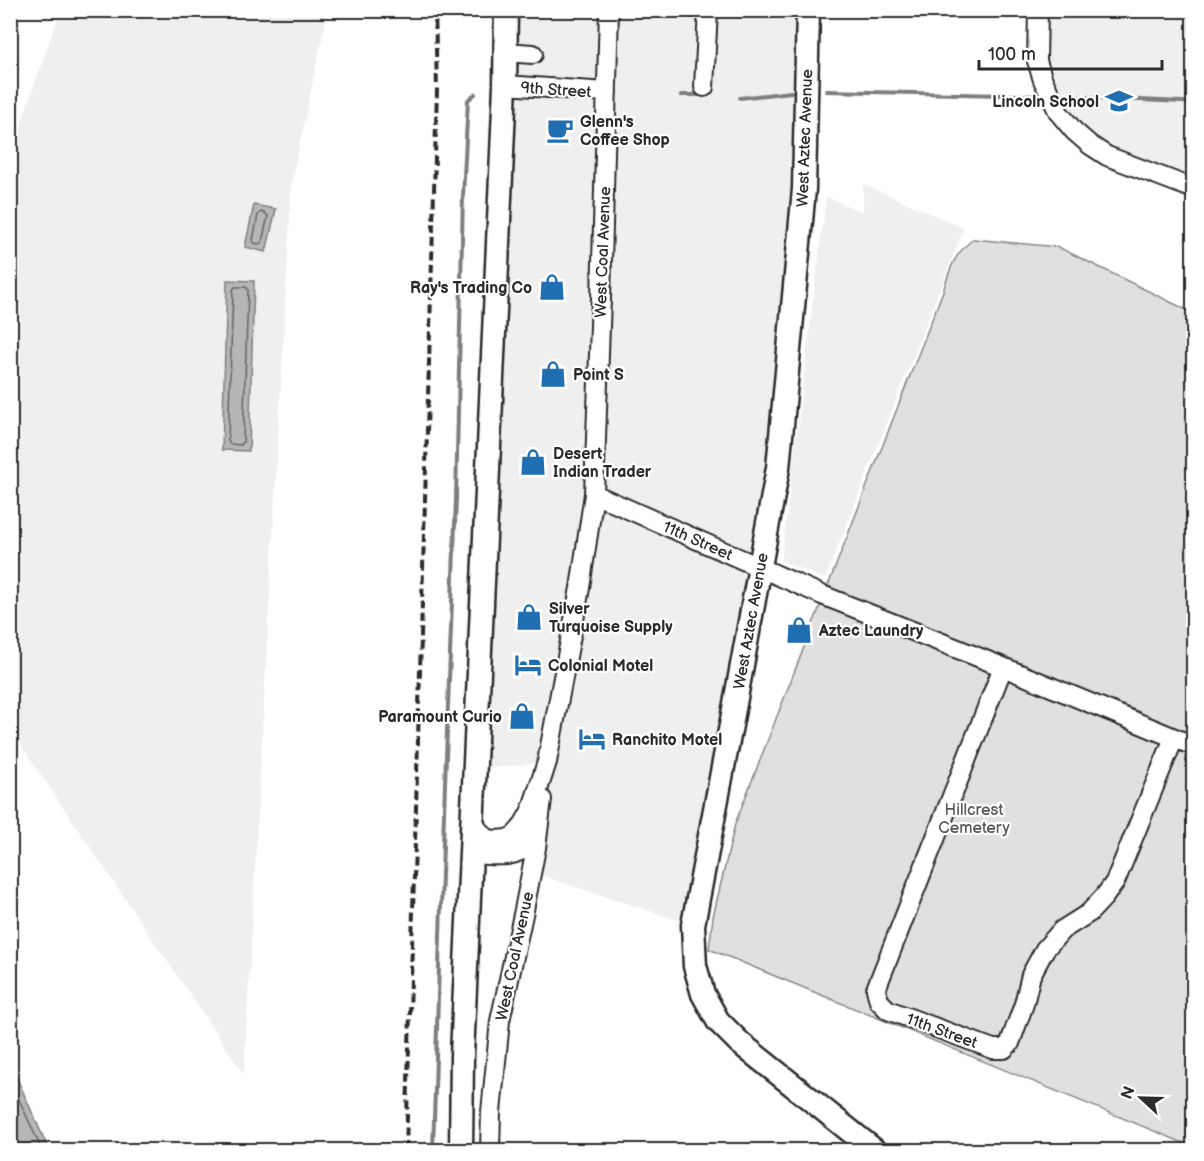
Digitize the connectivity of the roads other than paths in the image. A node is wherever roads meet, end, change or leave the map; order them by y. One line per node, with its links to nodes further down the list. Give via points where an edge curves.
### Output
1 (506, 10): 6 (main road)
2 (609, 10): 10 (street, West Coal Avenue)
3 (708, 10): 9 (street)
4 (808, 10): 13 (main road, West Aztec Avenue, via 804,189 778,468)
5 (1038, 10): 11 (street, via 1037,61 1059,113 1074,131 1107,156)
6 (505, 52): 7 (street); 8 (main road)
7 (533, 54)
8 (505, 85): 10 (street, 9th Street); 18 (main road)
9 (704, 87)
10 (607, 92): 12 (street, West Coal Avenue)
11 (1194, 189)
12 (594, 494): 13 (street, 11th Street); 17 (street, West Coal Avenue)
13 (759, 568): 14 (street, 11th Street); 23 (main road, West Aztec Avenue, via 694,914 694,966 718,1021)
14 (1003, 667): 15 (street, 11th Street); 15 (street, 11th Street, via 876,989 879,1001 888,1010 993,1049 1004,1049 1010,1043 1031,975 1045,949 1062,930 1089,913 1115,882)
15 (1174, 738): 16 (street, 11th Street)
16 (1194, 746)
17 (547, 762): 18 (street, via 531,812 516,835 507,839 488,838 476,827); 19 (street, West Coal Avenue)
18 (472, 814): 20 (main road)
19 (539, 824): 20 (street, via 529,843 517,853); 22 (street, West Coal Avenue, via 500,1021)
20 (471, 854): 21 (main road)
21 (461, 1150)
22 (490, 1150)
23 (874, 1150)

